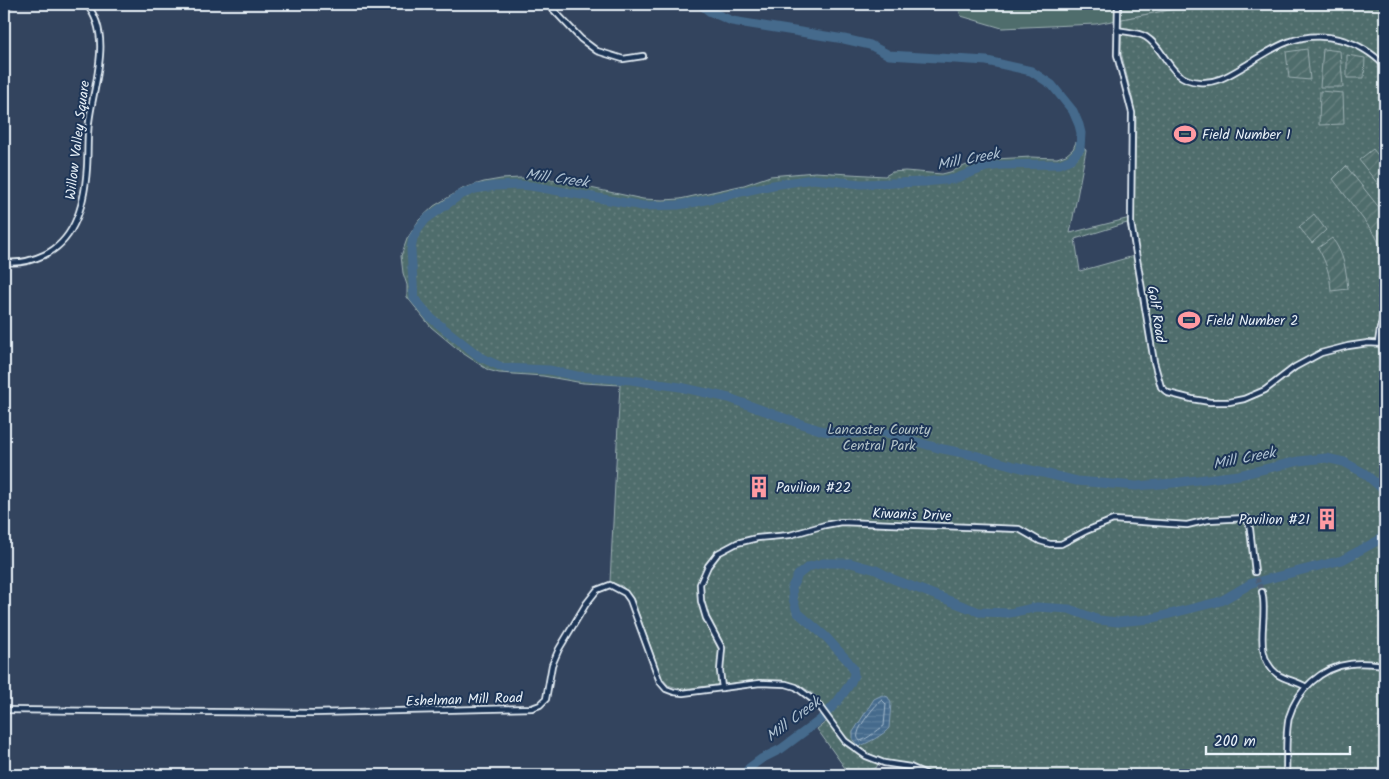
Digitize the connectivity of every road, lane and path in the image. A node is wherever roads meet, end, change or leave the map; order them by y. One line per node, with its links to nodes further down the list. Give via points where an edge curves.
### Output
1 (11, 4): 5 (street)
2 (86, 4): 9 (street, Willow Valley Square, via 96,20 100,46 88,122 88,166 80,209 70,233 59,246 27,261)
3 (548, 4): 7 (street, via 597,51 623,59)
4 (1118, 4): 6 (street, Golf Road)
5 (4, 5)
6 (1117, 30): 8 (street, via 1145,36 1174,71 1198,82 1224,78 1276,47 1312,36 1351,42); 11 (street, Golf Road, via 1117,55 1132,113 1130,223 1161,387 1168,393 1210,402 1244,399 1265,390 1320,353)
7 (644, 56)
8 (1385, 66)
9 (4, 262)
10 (1385, 310): 11 (street)
11 (1378, 343): 12 (street, Golf Road)
12 (1385, 344)
13 (1255, 572): 17 (street, Kiwanis Drive, via 1247,518 1179,525 1113,520 1061,544 1040,541 1019,529 841,522 790,535 737,542 713,558 700,584 703,610 722,648)
14 (1262, 592): 16 (street, via 1262,643 1266,659 1280,676)
15 (1385, 666): 16 (street, via 1365,663 1340,666)
16 (1306, 687): 20 (street, via 1289,718)
17 (722, 688): 18 (street, Eshelman Mill Road, via 683,693 666,689 660,682 630,600 625,593 610,585 597,590 586,604 552,665 546,699 540,706 532,708 313,713); 19 (street, Eshelman Mill Road, via 760,683 796,687 817,702 845,741 866,756)
18 (4, 710)
19 (928, 775)
20 (1286, 775)

